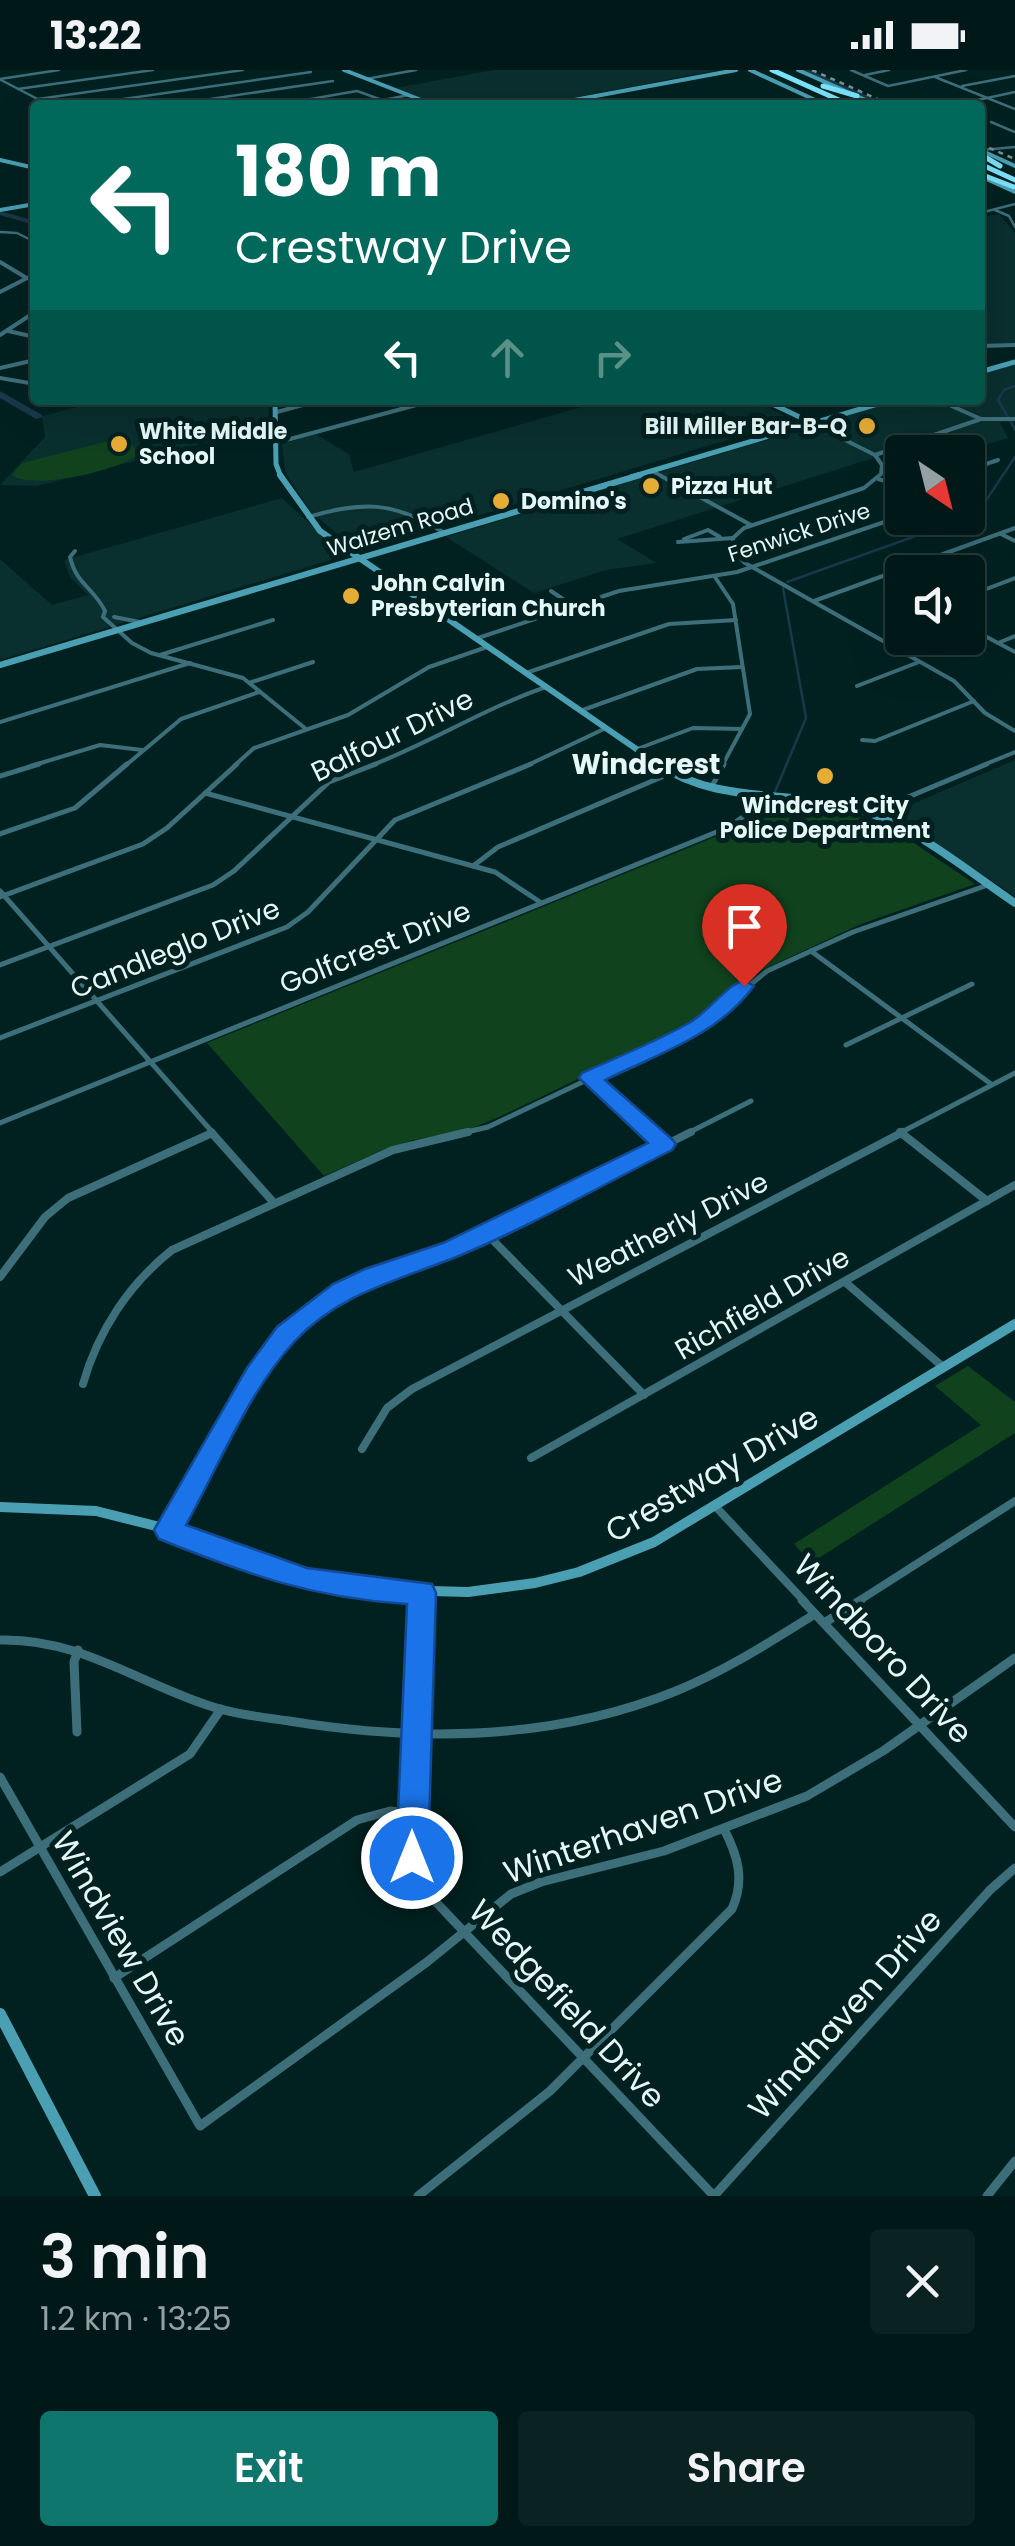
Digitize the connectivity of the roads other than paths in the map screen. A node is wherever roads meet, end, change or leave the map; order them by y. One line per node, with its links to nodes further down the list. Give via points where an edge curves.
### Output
1 (59, 70): 20 (street)
2 (153, 70): 23 (street)
3 (243, 70): 28 (street)
4 (344, 70): 19 (main road)
5 (416, 70): 19 (street)
6 (736, 70): 14 (main road)
7 (772, 70): 36 (highway); 37 (highway)
8 (785, 70): 21 (highway)
9 (798, 70): 26 (main road)
10 (851, 70): 16 (street)
11 (888, 70): 16 (street)
12 (966, 70): 17 (street)
13 (308, 71): 29 (street); 30 (street, via 333,81)
14 (726, 71): 15 (main road); 34 (main road)
15 (756, 72): 35 (main road)
16 (863, 75): 17 (street, via 888,86)
17 (934, 76): 22 (street)
18 (1015, 76): 22 (street)
19 (366, 79): 25 (main road)
20 (0, 80): 23 (street)
21 (811, 82): 26 (highway); 38 (highway)
22 (962, 86): 27 (street)
23 (18, 89): 28 (street)
24 (1015, 92): 27 (street)
25 (409, 95): 32 (street); 33 (main road)
26 (857, 96): 39 (main road)
27 (988, 98): 40 (street); 41 (street)
28 (38, 99)
29 (115, 100)
30 (204, 100)
31 (305, 100): 32 (street, via 357,91)
32 (382, 100)
33 (422, 100)
34 (572, 100)
35 (815, 100)
36 (827, 100)
37 (839, 100)
38 (851, 100)
39 (866, 100)
40 (978, 100)
41 (1015, 108)
42 (991, 122): 43 (street)
43 (1015, 132)
44 (1015, 147): 45 (street)
45 (1001, 150): 46 (street); 48 (street)
46 (985, 155)
47 (985, 156): 48 (main road)
48 (993, 156): 52 (main road)
49 (0, 160): 53 (main road)
50 (985, 160): 55 (highway)
51 (985, 160): 55 (highway)
52 (1015, 166)
53 (30, 167)
54 (985, 176): 55 (highway)
55 (1014, 181)
56 (30, 205): 58 (main road)
57 (1015, 206): 59 (street)
58 (1, 210)
59 (997, 210): 60 (street); 61 (street)
60 (985, 213)
61 (1015, 227)
62 (0, 232): 63 (street)
63 (30, 240)
64 (0, 262): 66 (street)
65 (30, 276): 66 (street)
66 (26, 278): 67 (street)
67 (0, 292)
68 (30, 315): 69 (street)
69 (6, 331): 70 (street); 71 (street)
70 (0, 334)
71 (30, 336)
72 (985, 349): 73 (street)
73 (1015, 353): 76 (main road)
74 (30, 361): 75 (street)
75 (0, 368)
76 (985, 368)
77 (0, 378): 78 (street)
78 (30, 383)
79 (276, 405): 86 (main road)
80 (303, 405): 86 (street)
81 (417, 405): 90 (street)
82 (774, 405): 89 (main road)
83 (858, 405): 89 (main road, Walzem Road)
84 (873, 405): 89 (main road, Walzem Road)
85 (949, 405): 87 (street)
86 (277, 412): 90 (main road)
87 (980, 419): 88 (street); 91 (street)
88 (1015, 420)
89 (810, 422): 91 (street); 94 (main road, Walzem Road)
90 (275, 442): 97 (main road, via 281,478)
91 (875, 455): 95 (street, via 882,468)
92 (998, 460): 93 (street)
93 (985, 464)
94 (651, 470): 99 (street); 101 (main road, Walzem Road)
95 (878, 479): 96 (street); 99 (street)
96 (885, 481)
97 (307, 517): 101 (street, via 387,504); 107 (main road)
98 (885, 522): 108 (street, Fenwick Drive)
99 (751, 525): 104 (street)
100 (1015, 528): 102 (street)
101 (443, 532): 107 (main road, Walzem Road)
102 (1000, 534): 105 (street); 113 (street)
103 (720, 537): 103 (street, via 708,530 678,542 714,537); 104 (street)
104 (733, 538): 108 (street, via 734,552)
105 (1015, 541)
106 (75, 552): 115 (street, via 72,571)
107 (357, 558): 119 (main road, Walzem Road); 125 (main road)
108 (753, 567): 109 (street, Fenwick Drive); 113 (street)
109 (714, 576): 114 (street, Fenwick Drive); 118 (street, via 732,600)
110 (1015, 578): 111 (street)
111 (985, 589)
112 (551, 592): 114 (street)
113 (814, 601): 120 (street)
114 (573, 606): 125 (street, Fenwick Drive)
115 (106, 611): 116 (street); 122 (street, via 103,617)
116 (114, 617): 119 (street); 122 (street)
117 (273, 620): 129 (street)
118 (736, 620): 134 (street); 135 (street, via 669,624)
119 (141, 622): 122 (main road, Walzem Road)
120 (854, 624): 121 (street); 130 (street)
121 (843, 628)
122 (117, 630): 129 (street); 133 (main road, Walzem Road)
123 (985, 636): 126 (street)
124 (1015, 636): 126 (street)
125 (475, 639): 127 (main road)
126 (998, 643): 128 (street)
127 (487, 647): 135 (main road); 144 (street, via 428,667 348,715)
128 (1015, 652)
129 (160, 655): 132 (street)
130 (920, 661): 137 (street); 140 (street)
131 (313, 662): 136 (street)
132 (191, 663): 136 (street); 142 (street)
133 (0, 665)
134 (742, 668): 141 (street, via 688,671); 145 (street, via 750,714)
135 (526, 673): 138 (main road)
136 (249, 682): 139 (street)
137 (857, 686)
138 (546, 687): 141 (main road); 157 (street, Balfour Drive, via 328,782)
139 (260, 692): 144 (street); 149 (street, via 188,716)
140 (974, 700): 146 (street); 147 (street, via 876,741)
141 (580, 711): 143 (main road)
142 (0, 722)
143 (606, 728): 148 (main road); 159 (street, Candleglo Drive, via 408,814)
144 (306, 729): 154 (street, via 254,748)
145 (742, 729): 148 (street, via 702,726); 153 (street)
146 (1015, 731)
147 (862, 740)
148 (637, 749): 151 (main road)
149 (144, 750): 152 (street, via 100,744); 158 (street, via 74,808)
150 (1015, 752): 156 (street)
151 (671, 773): 153 (main road); 160 (street, via 498,847)
152 (0, 776)
153 (710, 789): 155 (main road)
154 (204, 792): 157 (street); 162 (street, via 144,844)
155 (752, 797): 156 (main road, via 814,800); 163 (street, Golfcrest Drive, via 748,814 729,826)
156 (870, 813): 161 (main road)
157 (290, 817): 159 (street); 165 (street, Balfour Drive, via 213,885)
158 (0, 834)
159 (376, 840): 160 (street); 169 (street, Candleglo Drive, via 293,924)
160 (473, 866): 163 (street, via 511,879)
161 (988, 886): 164 (main road); 166 (street)
162 (1, 894): 165 (street)
163 (540, 902): 173 (street, Golfcrest Drive)
164 (1015, 903)
165 (51, 946): 167 (street, Balfour Drive); 169 (street)
166 (811, 951): 170 (street); 175 (street, via 751,981 698,1027)
167 (0, 965)
168 (972, 984): 170 (street)
169 (97, 1001): 171 (street, Candleglo Drive); 173 (street)
170 (902, 1018): 172 (street); 176 (street)
171 (0, 1038)
172 (846, 1044)
173 (150, 1061): 178 (street, Golfcrest Drive); 180 (street)
174 (1015, 1072): 176 (street, Weatherly Drive)
175 (590, 1078): 181 (street); 184 (street, via 475,1132 393,1150)
176 (992, 1085): 179 (street, Weatherly Drive)
177 (750, 1101): 181 (street)
178 (0, 1123)
179 (900, 1132): 183 (street); 188 (street, Weatherly Drive)
180 (212, 1133): 184 (street); 186 (street, via 68,1198)
181 (664, 1144): 185 (street)
182 (1015, 1185): 183 (street, Richfield Drive)
183 (987, 1201): 187 (street, Richfield Drive)
184 (274, 1203): 191 (street, via 155,1262 122,1304)
185 (485, 1232): 188 (street); 198 (street, via 342,1291 286,1334 256,1374)
186 (2, 1272)
187 (844, 1282): 190 (street); 192 (street, Richfield Drive)
188 (560, 1310): 192 (street); 193 (street, Weatherly Drive, via 406,1392 387,1408)
189 (1015, 1324): 190 (main road, Crestway Drive)
190 (942, 1367): 196 (main road, Crestway Drive)
191 (83, 1384)
192 (644, 1395): 194 (street, Richfield Drive)
193 (362, 1449)
194 (531, 1458)
195 (1015, 1500): 201 (street)
196 (715, 1506): 199 (main road, Crestway Drive, via 654,1542 579,1572 468,1592); 200 (street, Windboro Drive)
197 (0, 1507): 198 (main road, Crestway Drive, via 96,1511)
198 (168, 1530): 199 (main road, Crestway Drive, via 307,1580)
199 (422, 1593): 208 (street, Wedgefield Drive)
200 (815, 1614): 201 (street, Windboro Drive); 208 (street, via 718,1672 640,1704 539,1727)
201 (824, 1623): 206 (street, Windboro Drive)
202 (0, 1640): 203 (street, via 54,1641)
203 (78, 1650): 205 (street); 207 (street)
204 (1015, 1658): 206 (street, Winterhaven Drive)
205 (221, 1709): 208 (street); 213 (street, via 190,1754)
206 (920, 1725): 211 (street, Windboro Drive); 212 (street, Winterhaven Drive, via 807,1796)
207 (77, 1732)
208 (416, 1738): 210 (street, Wedgefield Drive)
209 (0, 1776): 213 (street, Windview Drive)
210 (412, 1812): 216 (street, Wedgefield Drive, via 418,1876); 217 (street, via 357,1820)
211 (1015, 1827)
212 (724, 1829): 216 (street, Winterhaven Drive, via 664,1852 526,1887); 219 (street, via 741,1873 732,1909)
213 (39, 1848): 215 (street); 217 (street, Windview Drive)
214 (1015, 1868): 224 (street, Windhaven Drive)
215 (0, 1872)
216 (462, 1930): 219 (street, Wedgefield Drive); 220 (street, Winterhaven Drive)
217 (114, 1978): 220 (street, Windview Drive)
218 (0, 2014): 222 (main road)
219 (584, 2058): 223 (street); 224 (street, Wedgefield Drive)
220 (200, 2126)
221 (1015, 2161): 225 (street)
222 (95, 2196)
223 (418, 2196)
224 (714, 2196)
225 (986, 2196)

